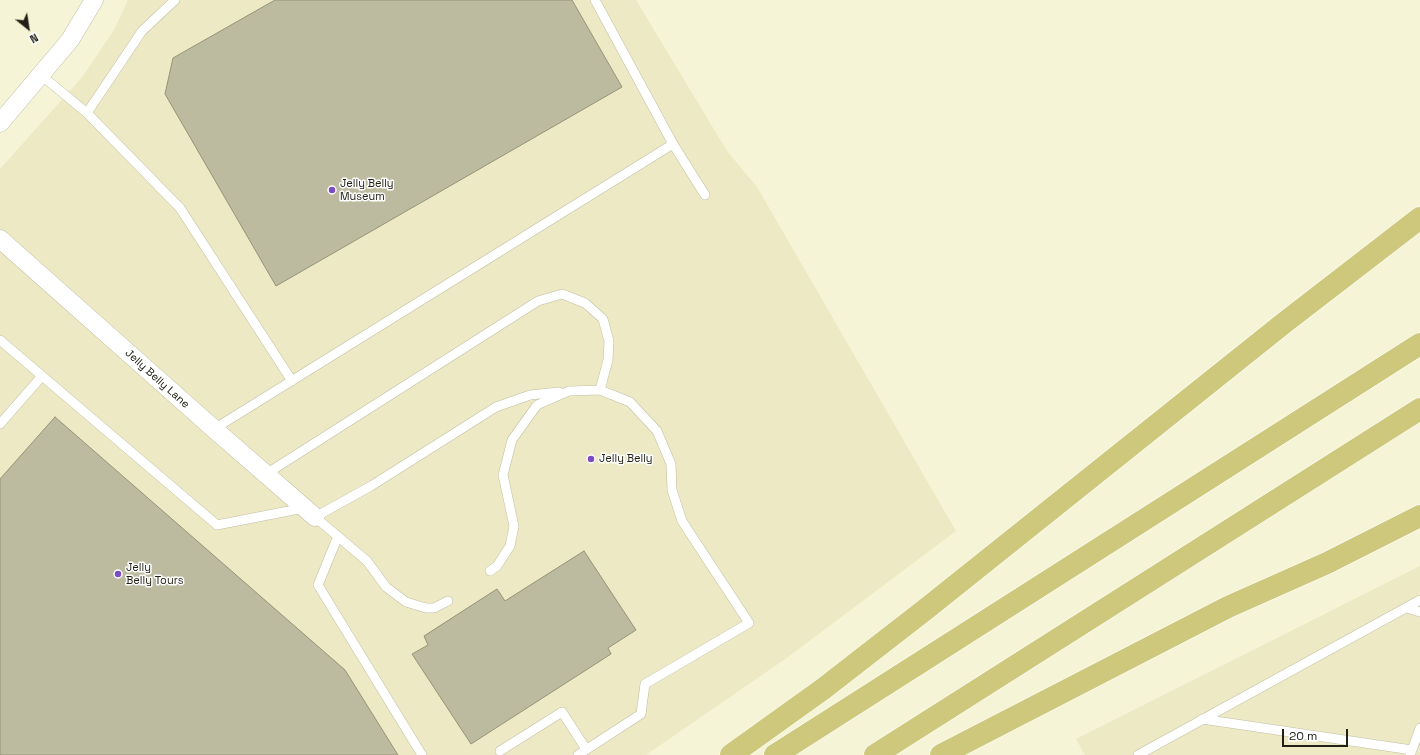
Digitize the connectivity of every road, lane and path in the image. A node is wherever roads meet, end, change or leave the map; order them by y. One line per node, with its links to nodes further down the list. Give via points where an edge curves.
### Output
1 (94, 0): 4 (street, via 70,40)
2 (175, 0): 5 (lane, via 142,31)
3 (595, 0): 7 (lane)
4 (41, 75): 5 (lane); 6 (street)
5 (87, 113): 14 (lane, via 180,208)
6 (0, 122)
7 (673, 144): 8 (lane); 14 (lane)
8 (705, 195)
9 (1420, 218): 36 (highway, via 1284,323 926,609 823,689)
10 (0, 239): 19 (street, Jelly Belly Lane)
11 (0, 340): 13 (lane)
12 (1420, 344): 37 (highway)
13 (42, 376): 18 (lane); 21 (lane, via 217,525)
14 (292, 381): 19 (lane)
15 (600, 390): 16 (lane); 20 (lane, via 608,360 609,341 603,318 585,302 562,294 538,301); 31 (lane, via 630,402 657,431 671,464 672,490 682,521 749,623 645,684 640,714)
16 (568, 392): 21 (lane, via 530,395 496,407 371,486); 24 (lane, via 537,405 512,440 503,475 514,526 510,546 497,566)
17 (1420, 409): 38 (highway)
18 (0, 424)
19 (214, 429): 20 (street, Jelly Belly Lane)
20 (266, 474): 21 (street, Jelly Belly Lane)
21 (310, 512): 23 (lane)
22 (1420, 516): 39 (highway, via 1327,563 1228,607)
23 (338, 536): 26 (lane, via 368,561 386,587 406,602 434,608); 34 (lane, via 318,585)
24 (490, 571)
25 (1420, 600): 27 (lane)
26 (448, 601)
27 (1406, 608): 28 (lane); 29 (lane)
28 (1420, 612)
29 (1202, 719): 33 (lane); 40 (lane)
30 (1420, 728): 33 (lane)
31 (586, 749): 32 (lane, via 562,712); 35 (lane)
32 (500, 751)
33 (1411, 753)
34 (422, 755)
35 (578, 755)
36 (731, 755)
37 (775, 755)
38 (875, 755)
39 (941, 755)
40 (1138, 755)

